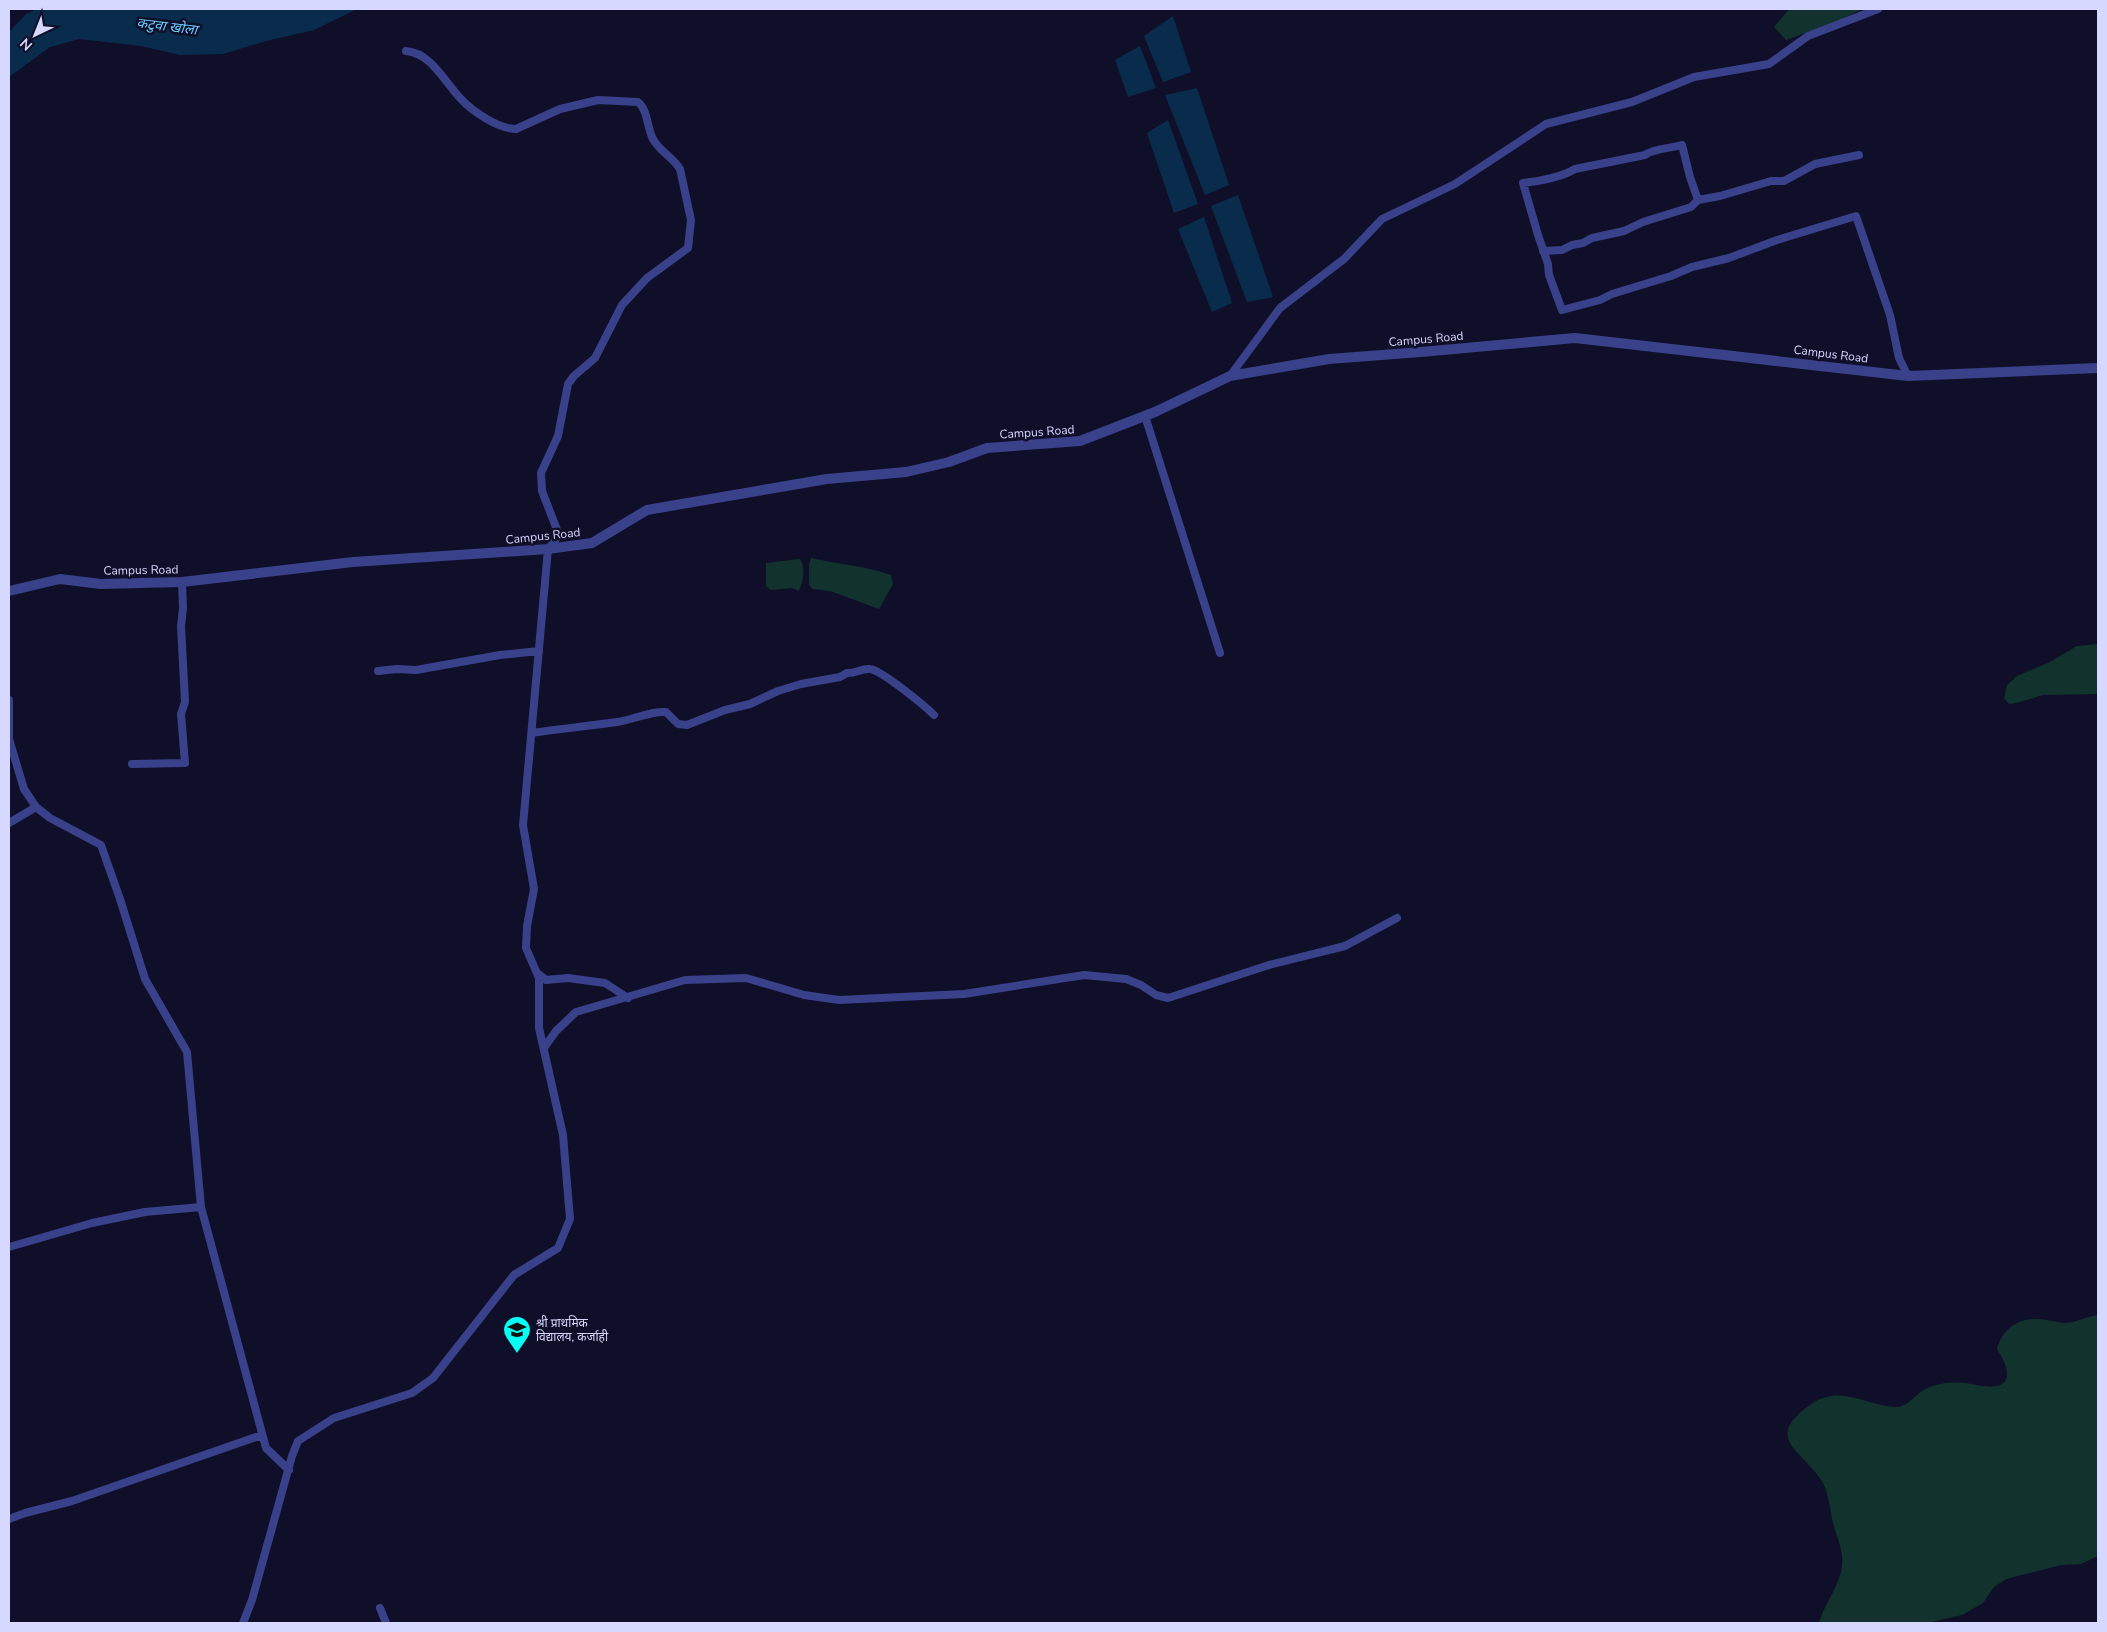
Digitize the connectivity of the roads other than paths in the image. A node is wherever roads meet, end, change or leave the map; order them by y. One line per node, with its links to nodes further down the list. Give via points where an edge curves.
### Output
1 (1878, 9): 7 (street, via 1808,36 1769,64 1694,76 1632,102 1546,124 1455,184 1382,219 1344,259 1280,308)
2 (406, 51): 10 (street, via 427,60 461,100 490,121 508,129 516,129 560,109 598,100 638,102 653,140 680,170 691,220 688,248 648,278 622,305 595,358 568,384 558,436 541,473 542,491 559,535)
3 (1859, 155): 4 (street, via 1815,164 1784,181 1771,181)
4 (1698, 200): 5 (street, via 1691,207 1624,231 1592,238 1562,250); 5 (street, via 1682,145 1523,183)
5 (1543, 251): 8 (street, via 1562,310 1856,216 1890,314 1899,358)
6 (2098, 368): 8 (street, Campus Road)
7 (1230, 376): 8 (street, Campus Road, via 1329,359 1575,338); 9 (street, Campus Road)
8 (1908, 376)
9 (1145, 416): 10 (street, Campus Road, via 1080,441 988,448 906,472 827,479 647,510 592,543); 14 (street)
10 (548, 549): 11 (street, Campus Road, via 353,562); 13 (street)
11 (182, 582): 12 (street, Campus Road, via 101,584 60,579); 19 (street, via 185,702 181,714 185,762)
12 (9, 591)
13 (539, 650): 15 (street, via 416,670); 18 (street)
14 (1220, 653)
15 (378, 671)
16 (9, 700): 20 (street, via 9,739 13,755 24,789)
17 (934, 715): 18 (street, via 904,689 878,672 866,669 793,686 687,724 678,724 666,712 657,712 618,722)
18 (532, 732): 23 (street, via 523,825 534,889 526,948)
19 (132, 764)
20 (36, 807): 21 (street); 26 (street, via 101,845 145,979 188,1052)
21 (9, 823)
22 (1398, 918): 24 (street, via 1345,946 1168,998 1126,979 1084,975 964,994 839,1000 804,995 746,978 685,980)
23 (537, 973): 24 (street, via 546,980 568,978 605,983); 25 (street)
24 (628, 998): 25 (street, via 576,1012 556,1030)
25 (544, 1048): 29 (street, via 562,1135 570,1219 558,1248 514,1275 433,1378 412,1393 334,1418 298,1441)
26 (201, 1207): 27 (street, via 146,1212 92,1223); 28 (street)
27 (9, 1247)
28 (262, 1435): 29 (street, via 266,1448); 30 (street, via 72,1501)
29 (289, 1470): 32 (street)
30 (9, 1519)
31 (380, 1608): 33 (street)
32 (243, 1623)
33 (386, 1623)

